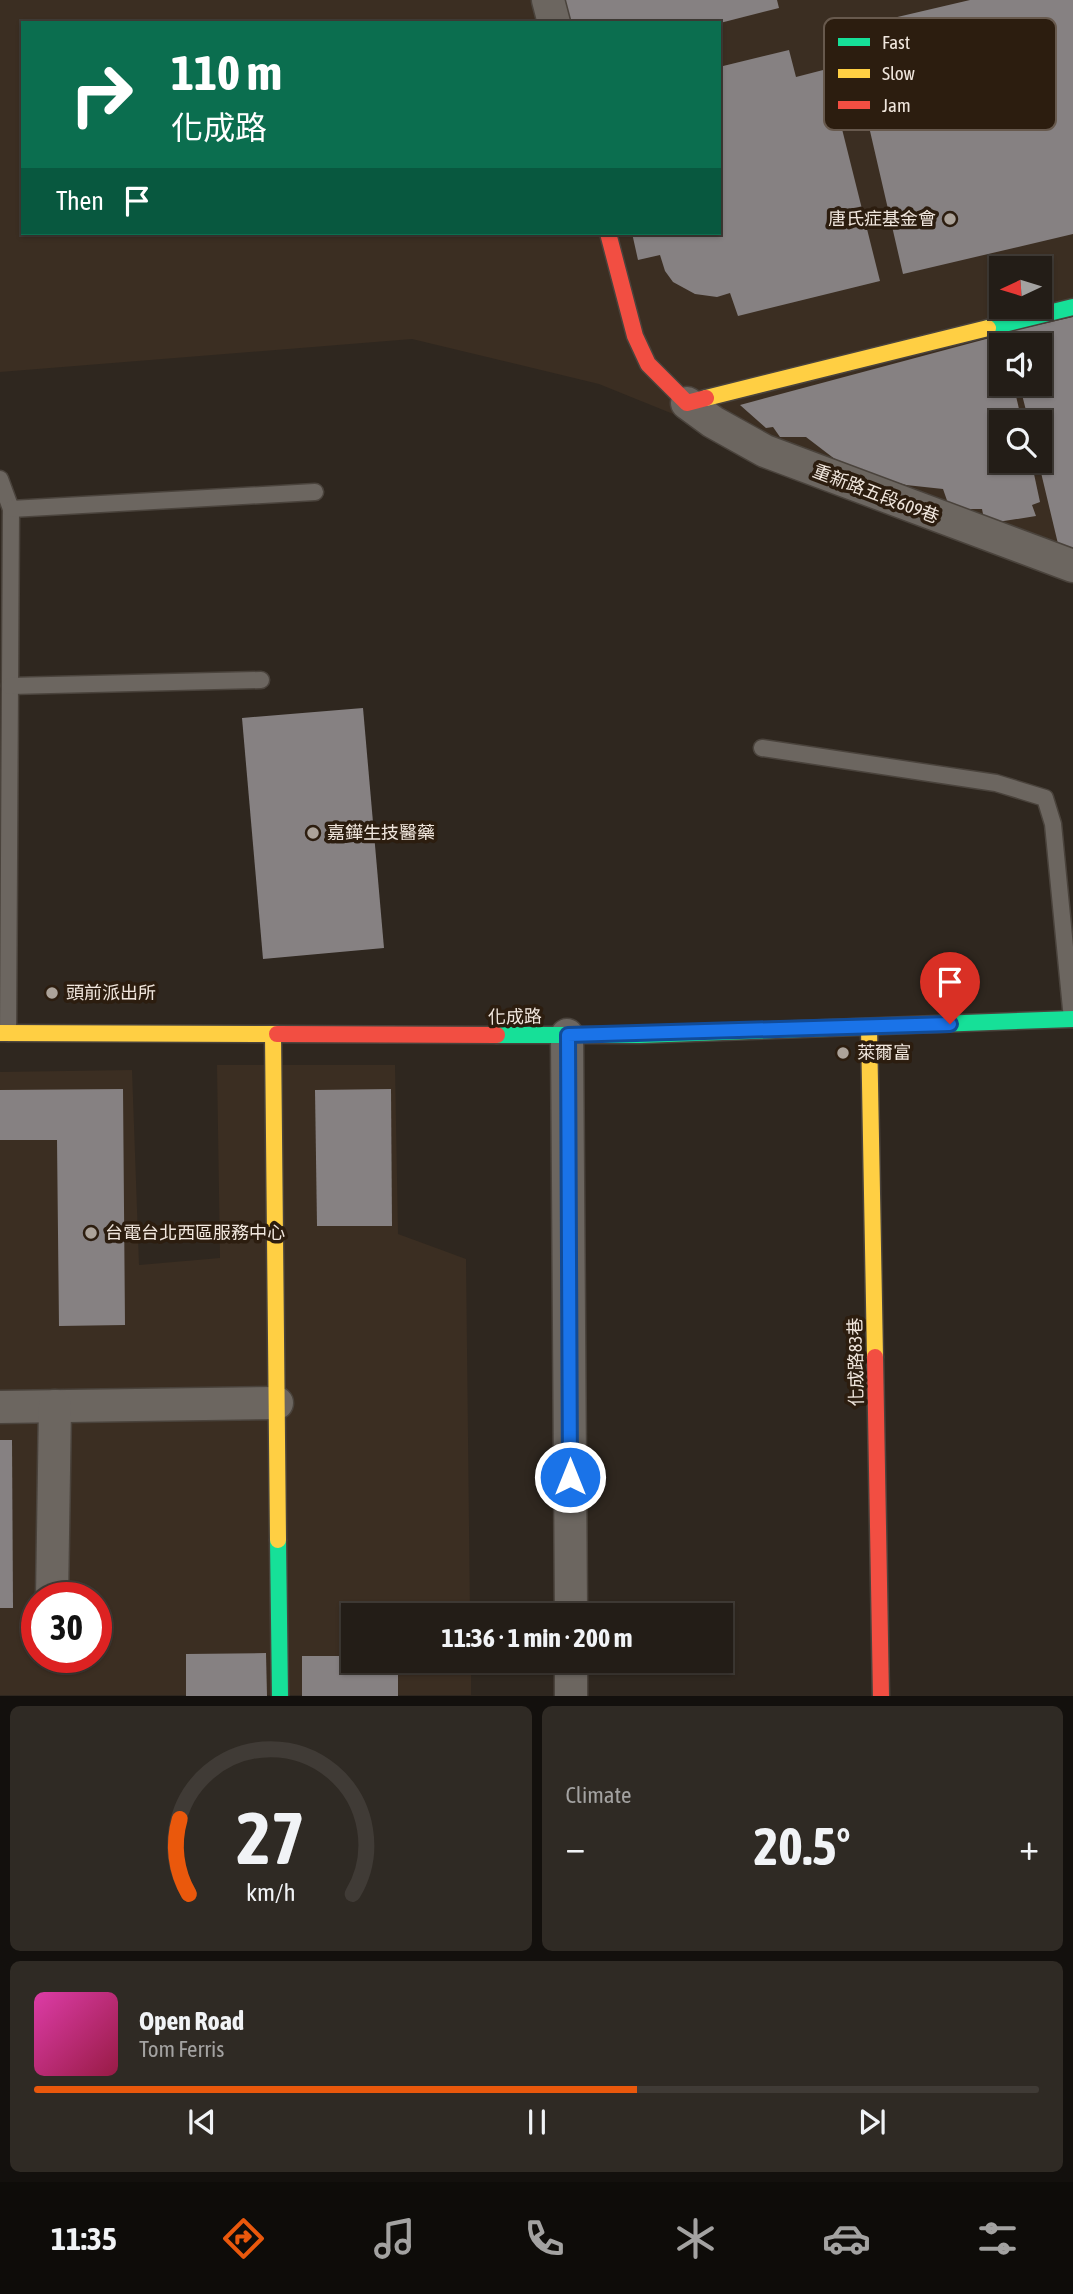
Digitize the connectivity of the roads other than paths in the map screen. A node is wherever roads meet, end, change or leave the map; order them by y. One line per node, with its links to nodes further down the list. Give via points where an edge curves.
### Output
1 (548, 0): 2 (street)
2 (553, 21)
3 (609, 235): 5 (street, 重新路五段609巷, via 635,336 648,364)
4 (1073, 307): 5 (street)
5 (687, 403): 9 (street, 重新路五段609巷, via 765,451)
6 (0, 479): 8 (lane)
7 (315, 492): 8 (lane)
8 (11, 509): 11 (lane)
9 (1073, 566)
10 (261, 680): 11 (lane)
11 (10, 686): 15 (lane)
12 (762, 748): 13 (lane, via 996,783 1045,798 1053,824)
13 (1072, 1019): 14 (street, 化成路)
14 (869, 1029): 17 (street, 化成路); 26 (street, 化成路83巷)
15 (4, 1033): 16 (street, 化成路)
16 (273, 1035): 17 (street, 化成路); 18 (street)
17 (568, 1035): 22 (street)
18 (277, 1404): 19 (street); 24 (street)
19 (55, 1406): 20 (street); 21 (street)
20 (0, 1407)
21 (52, 1582)
22 (571, 1603)
23 (571, 1673): 25 (street)
24 (280, 1696)
25 (571, 1696)
26 (881, 1696)

